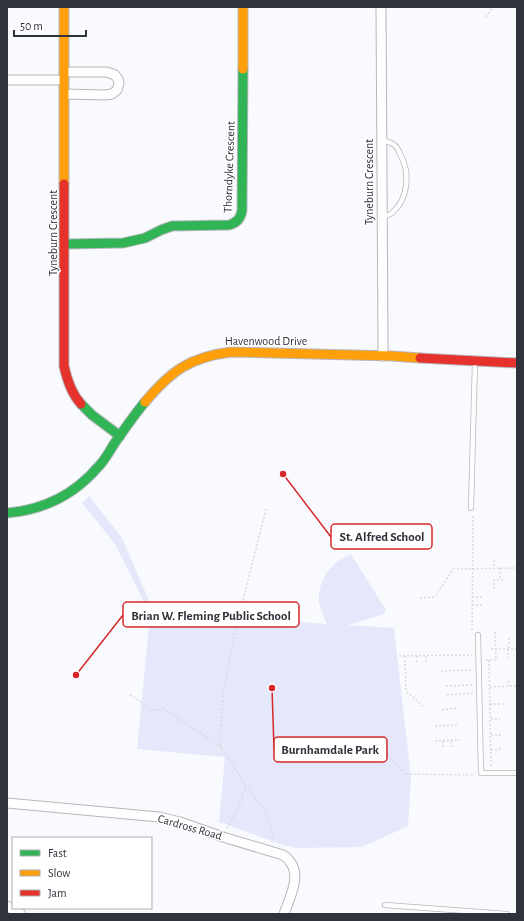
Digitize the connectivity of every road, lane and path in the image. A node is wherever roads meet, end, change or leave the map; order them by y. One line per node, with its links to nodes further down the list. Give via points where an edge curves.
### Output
1 (64, 7): 6 (street, Tyneburn Crescent)
2 (244, 7): 11 (street, Thorndyke Crescent, via 242,212 236,223 172,226 145,238 123,243)
3 (381, 7): 9 (street, Tyneburn Crescent)
4 (493, 7): 5 (path)
5 (486, 16)
6 (64, 76): 7 (street); 8 (street, Tyneburn Crescent); 8 (street, via 107,72 115,75 119,83 117,90 112,94)
7 (7, 80)
8 (64, 94): 11 (street, Tyneburn Crescent)
9 (381, 141): 10 (street, Tyneburn Crescent); 10 (lane, via 394,144 405,165 407,179 399,205 392,213)
10 (382, 217): 12 (street, Tyneburn Crescent)
11 (65, 244): 15 (street, Tyneburn Crescent, via 64,366 67,381 73,395 83,407)
12 (383, 356): 13 (street, Havenwood Drive); 15 (street, Havenwood Drive, via 231,352 214,354 193,361 175,372 153,392)
13 (475, 360): 14 (street, Havenwood Drive); 16 (lane)
14 (517, 363)
15 (120, 436): 18 (street, Havenwood Drive, via 95,471 71,492 56,502 39,508)
16 (471, 508)
17 (266, 509): 78 (path, via 233,640 223,695)
18 (7, 513)
19 (473, 516): 24 (path)
20 (494, 560): 21 (path)
21 (494, 568): 22 (path); 24 (path)
22 (500, 568): 23 (path); 25 (path)
23 (517, 568)
24 (472, 569): 29 (path); 30 (path, via 453,570 435,597)
25 (500, 580): 26 (path); 27 (path, via 494,580)
26 (505, 580)
27 (494, 589)
28 (484, 596): 29 (path)
29 (472, 597): 32 (path)
30 (420, 598)
31 (484, 604): 32 (path)
32 (472, 605): 33 (path)
33 (472, 630)
34 (495, 631): 38 (path)
35 (478, 635): 41 (lane)
36 (509, 638): 39 (path)
37 (491, 649): 38 (path)
38 (496, 649): 39 (path); 47 (path, via 496,660)
39 (508, 649): 40 (path); 46 (path)
40 (517, 649)
41 (478, 655): 45 (path); 48 (lane)
42 (395, 656): 43 (path)
43 (405, 656): 44 (path); 64 (path, via 406,690)
44 (417, 656): 45 (path); 49 (path)
45 (426, 656): 50 (path)
46 (508, 658)
47 (489, 660): 48 (path); 58 (path)
48 (478, 661): 51 (lane)
49 (417, 664)
50 (426, 664)
51 (479, 670): 52 (path); 55 (lane)
52 (441, 671)
53 (508, 681): 57 (path)
54 (517, 683): 57 (path, via 515,686)
55 (479, 685): 56 (path); 59 (lane)
56 (446, 686)
57 (509, 686): 58 (path)
58 (490, 687): 62 (path)
59 (479, 693): 61 (path); 83 (lane)
60 (130, 695): 78 (path, via 146,705 148,711 164,709)
61 (447, 695)
62 (490, 704): 63 (path); 67 (path)
63 (504, 704)
64 (425, 708)
65 (458, 708): 66 (path)
66 (442, 710)
67 (490, 719): 68 (path); 71 (path)
68 (500, 719)
69 (458, 725): 70 (path)
70 (435, 726)
71 (491, 735): 72 (path); 82 (path)
72 (501, 735)
73 (460, 740): 76 (path)
74 (435, 741): 75 (path)
75 (443, 741): 76 (path); 79 (path)
76 (451, 741): 80 (path)
77 (317, 746): 83 (path, via 362,745 377,749 388,756 404,774)
78 (221, 747): 86 (path)
79 (443, 747)
80 (452, 747)
81 (502, 749): 82 (path)
82 (491, 750): 84 (path)
83 (481, 773): 84 (lane)
84 (491, 773): 85 (lane)
85 (517, 773)
86 (246, 786): 88 (path, via 240,804); 89 (path, via 265,811 272,829)
87 (7, 803): 88 (street, Cardross Road, via 159,817)
88 (223, 836): 89 (street, Cardross Road)
89 (272, 851): 93 (street, Cardross Road, via 287,858 295,872 295,880)
90 (385, 905): 94 (lane)
91 (12, 909): 92 (street)
92 (21, 914)
93 (284, 914)
94 (507, 914)

